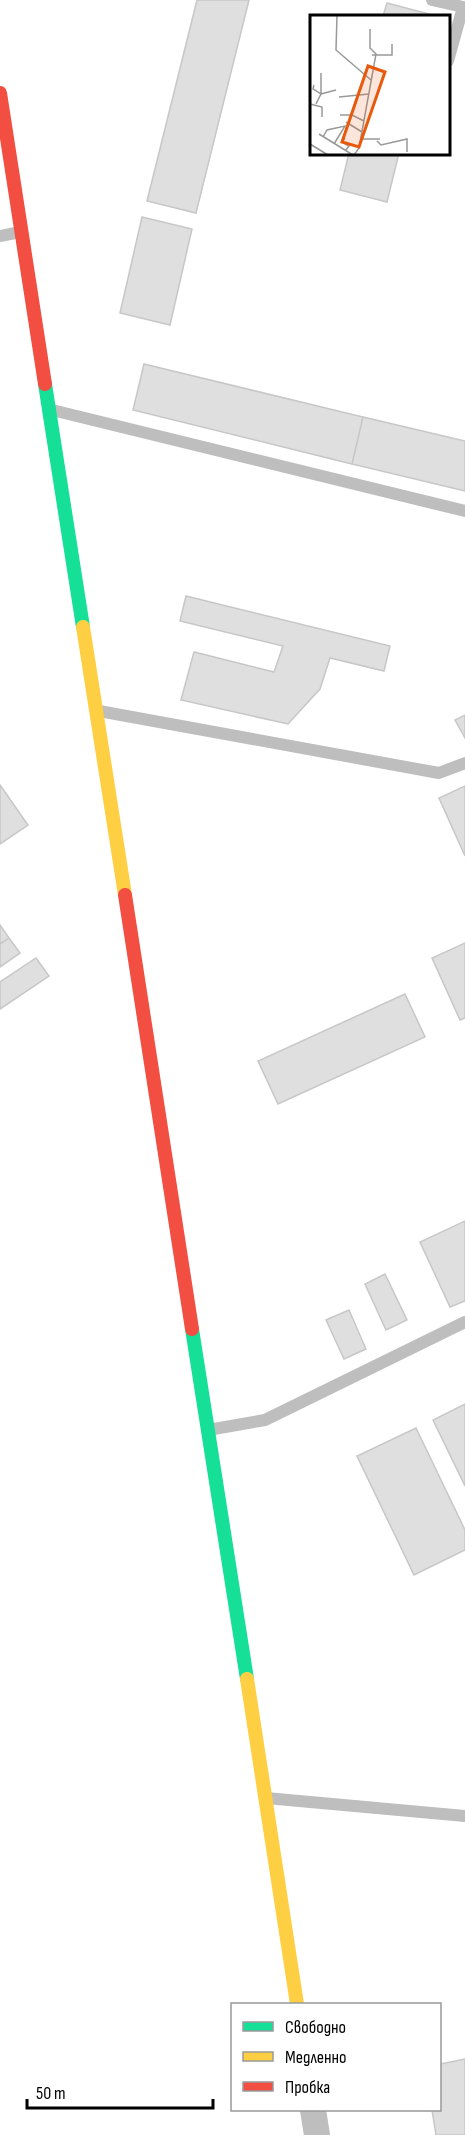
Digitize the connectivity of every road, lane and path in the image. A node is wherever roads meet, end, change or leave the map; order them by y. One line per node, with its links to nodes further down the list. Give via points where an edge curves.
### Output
1 (432, 0): 2 (lane, via 463,7)
2 (450, 54)
3 (0, 93): 4 (street)
4 (21, 231): 5 (lane); 6 (street)
5 (0, 236)
6 (48, 410): 7 (lane); 8 (street)
7 (465, 511)
8 (95, 710): 9 (lane, via 439,773); 11 (street)
9 (465, 764)
10 (465, 1322): 11 (lane, via 265,1420)
11 (207, 1430): 12 (street)
12 (265, 1798): 13 (lane); 14 (street)
13 (465, 1816)
14 (297, 2003)
15 (313, 2111): 16 (street)
16 (317, 2135)

